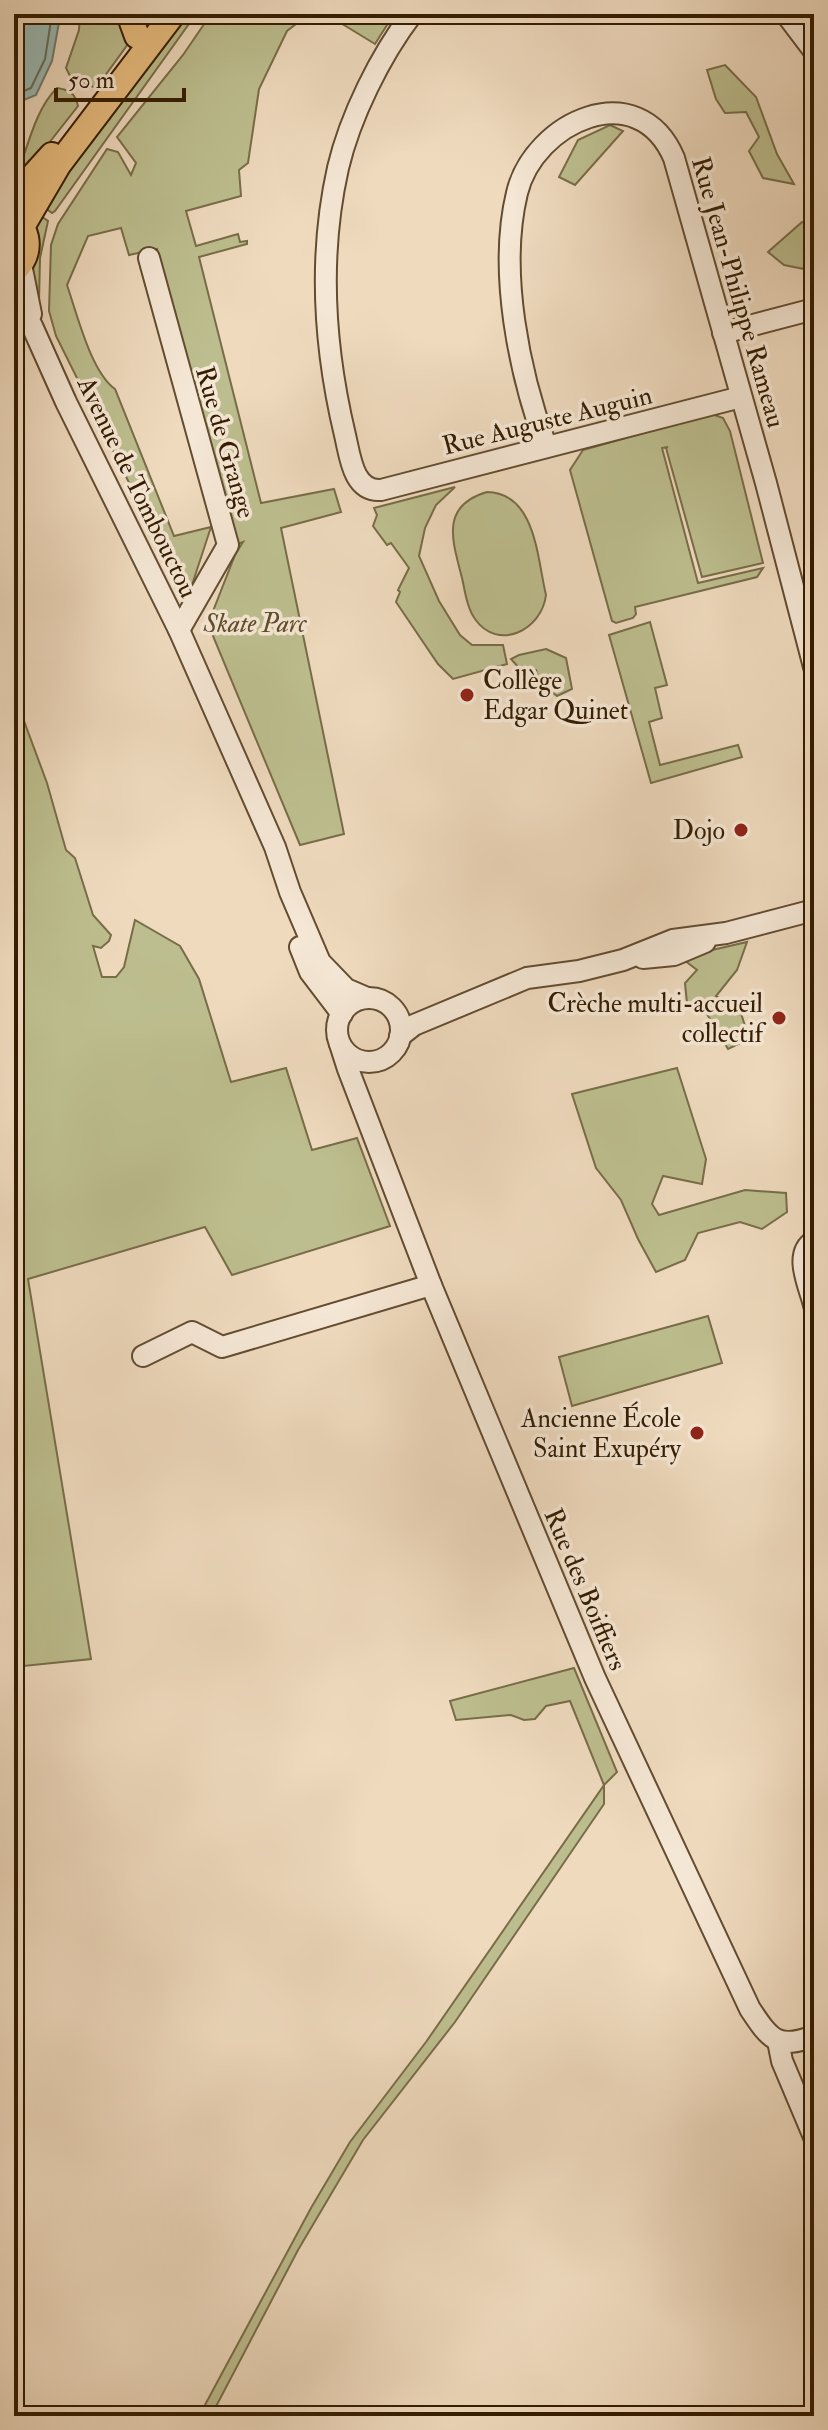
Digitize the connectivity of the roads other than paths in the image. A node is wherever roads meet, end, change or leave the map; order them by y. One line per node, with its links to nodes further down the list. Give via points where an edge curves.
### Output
1 (154, 14): 5 (main road)
2 (173, 14): 8 (main road)
3 (412, 14): 16 (street, Rue Auguste Auguin, via 373,77 357,115 339,165 327,250 333,386 355,471 360,483 381,490)
4 (786, 14): 6 (street)
5 (133, 25): 7 (main road, via 58,149)
6 (814, 51)
7 (14, 197)
8 (18, 222): 10 (main road, via 27,249)
9 (149, 258): 17 (street, Rue de Grange, via 228,545)
10 (17, 267): 13 (street, Avenue de Tombouctou)
11 (14, 295): 13 (street, Avenue de Tombouctou)
12 (814, 309): 14 (street)
13 (32, 326): 17 (street, Avenue de Tombouctou)
14 (723, 333): 15 (street, Rue Jean-Philippe Rameau); 16 (street, Rue Jean-Philippe Rameau, via 668,144 640,119 610,111 575,121 535,153 522,177 512,217 518,353)
15 (741, 397): 16 (street, Rue Auguste Auguin); 18 (street, Rue Jean-Philippe Rameau)
16 (546, 446)
17 (179, 630): 19 (street, Avenue de Tombouctou)
18 (814, 667)
19 (290, 892): 21 (street, Avenue de Tombouctou, via 320,962 346,989); 24 (street, Avenue de Tombouctou, via 303,957)
20 (814, 910): 22 (street, via 726,933 674,955 527,978)
21 (367, 998): 23 (street); 24 (street, via 350,1004)
22 (470, 1000): 23 (street); 25 (street)
23 (394, 1010): 25 (street)
24 (342, 1014): 26 (street)
25 (400, 1036): 27 (street, via 387,1056)
26 (340, 1044): 27 (street, via 354,1058); 28 (street, Rue des Boiffiers)
27 (372, 1062): 28 (street, via 361,1086)
28 (362, 1106): 30 (street, Rue des Boiffiers)
29 (814, 1241): 31 (street, via 803,1258)
30 (431, 1285): 32 (street, via 222,1347 192,1332); 34 (street, Rue des Boiffiers, via 595,1678 750,2009)
31 (814, 1305)
32 (143, 1356)
33 (814, 2036): 34 (street)
34 (778, 2041): 35 (street)
35 (814, 2137)

